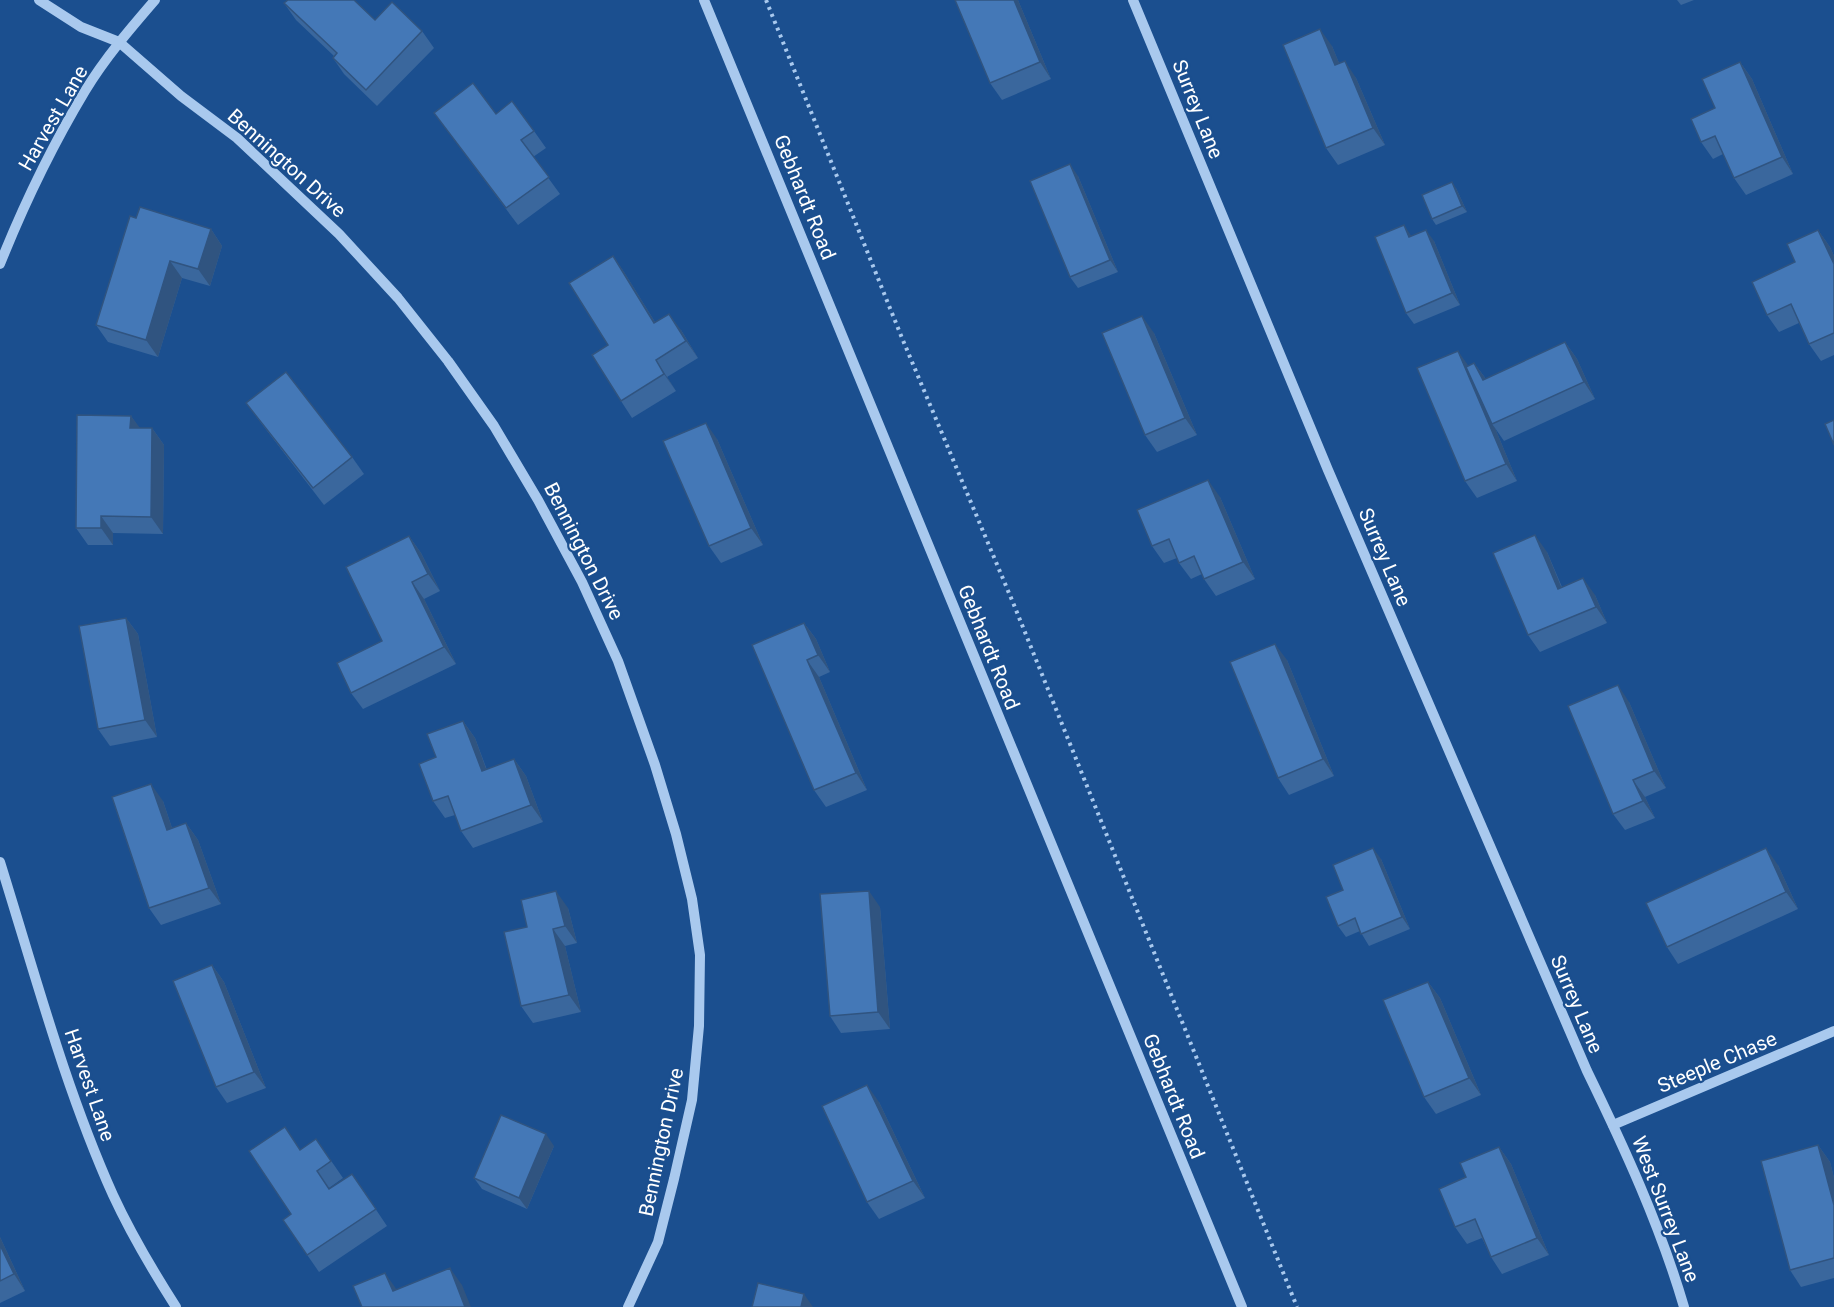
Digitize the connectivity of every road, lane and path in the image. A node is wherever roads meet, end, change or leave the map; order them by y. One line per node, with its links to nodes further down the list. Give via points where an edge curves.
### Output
1 (39, 0): 6 (street, Bennington Drive, via 81,27)
2 (155, 0): 6 (street, Harvest Lane)
3 (704, 0): 13 (street, Gebhardt Road)
4 (766, 0): 14 (path)
5 (1133, 0): 10 (street, Surrey Lane, via 1332,481)
6 (119, 42): 7 (street, Harvest Lane, via 58,139); 12 (street, Bennington Drive, via 237,138 339,234 419,325 494,426 538,500 618,661 676,834 692,899 700,955 692,1100 658,1242)
7 (0, 264)
8 (0, 862): 11 (street, Harvest Lane, via 88,1137 145,1257)
9 (1834, 1032): 10 (street, Steeple Chase)
10 (1613, 1125): 15 (street, West Surrey Lane, via 1674,1274)
11 (176, 1307)
12 (628, 1307)
13 (1242, 1307)
14 (1297, 1307)
15 (1683, 1307)

